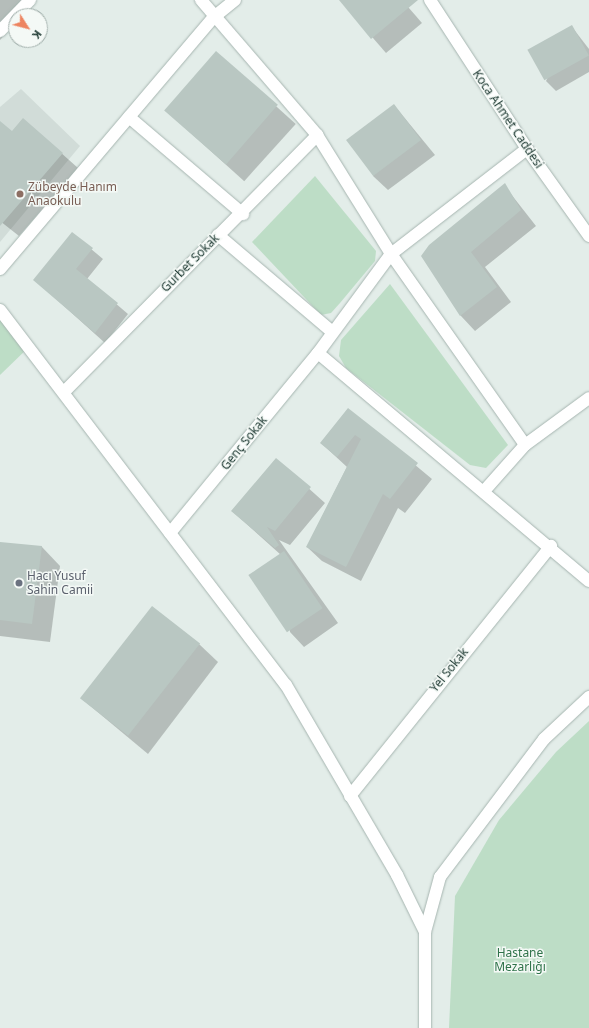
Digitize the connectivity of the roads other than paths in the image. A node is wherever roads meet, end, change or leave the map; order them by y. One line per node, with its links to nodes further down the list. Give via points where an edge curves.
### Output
1 (30, 0): 6 (street)
2 (201, 0): 5 (street)
3 (235, 0): 5 (street)
4 (430, 0): 9 (street, Koca Ahmet Caddesi)
5 (214, 17): 7 (street); 8 (street)
6 (0, 31)
7 (129, 117): 10 (street); 14 (street)
8 (317, 135): 10 (street, Gurbet Sokak); 13 (street)
9 (527, 149): 12 (street, Koca Ahmet Caddesi); 13 (street, Genç Sokak)
10 (243, 214): 11 (street, Gurbet Sokak)
11 (218, 235): 16 (street); 18 (street, Gurbet Sokak)
12 (589, 236)
13 (391, 254): 16 (street, Genç Sokak); 20 (street)
14 (0, 269)
15 (0, 310): 18 (street)
16 (331, 331): 17 (street, Genç Sokak)
17 (318, 353): 21 (street); 22 (street, Genç Sokak)
18 (64, 392): 22 (street)
19 (589, 398): 20 (street)
20 (525, 445): 21 (street)
21 (485, 490): 23 (street)
22 (170, 533): 26 (street, via 286,685)
23 (551, 546): 24 (street); 26 (street, Yel Sokak)
24 (589, 581)
25 (589, 697): 27 (street, via 544,739 440,877)
26 (350, 796): 27 (street, via 397,875)
27 (425, 932): 28 (street)
28 (425, 1028)

